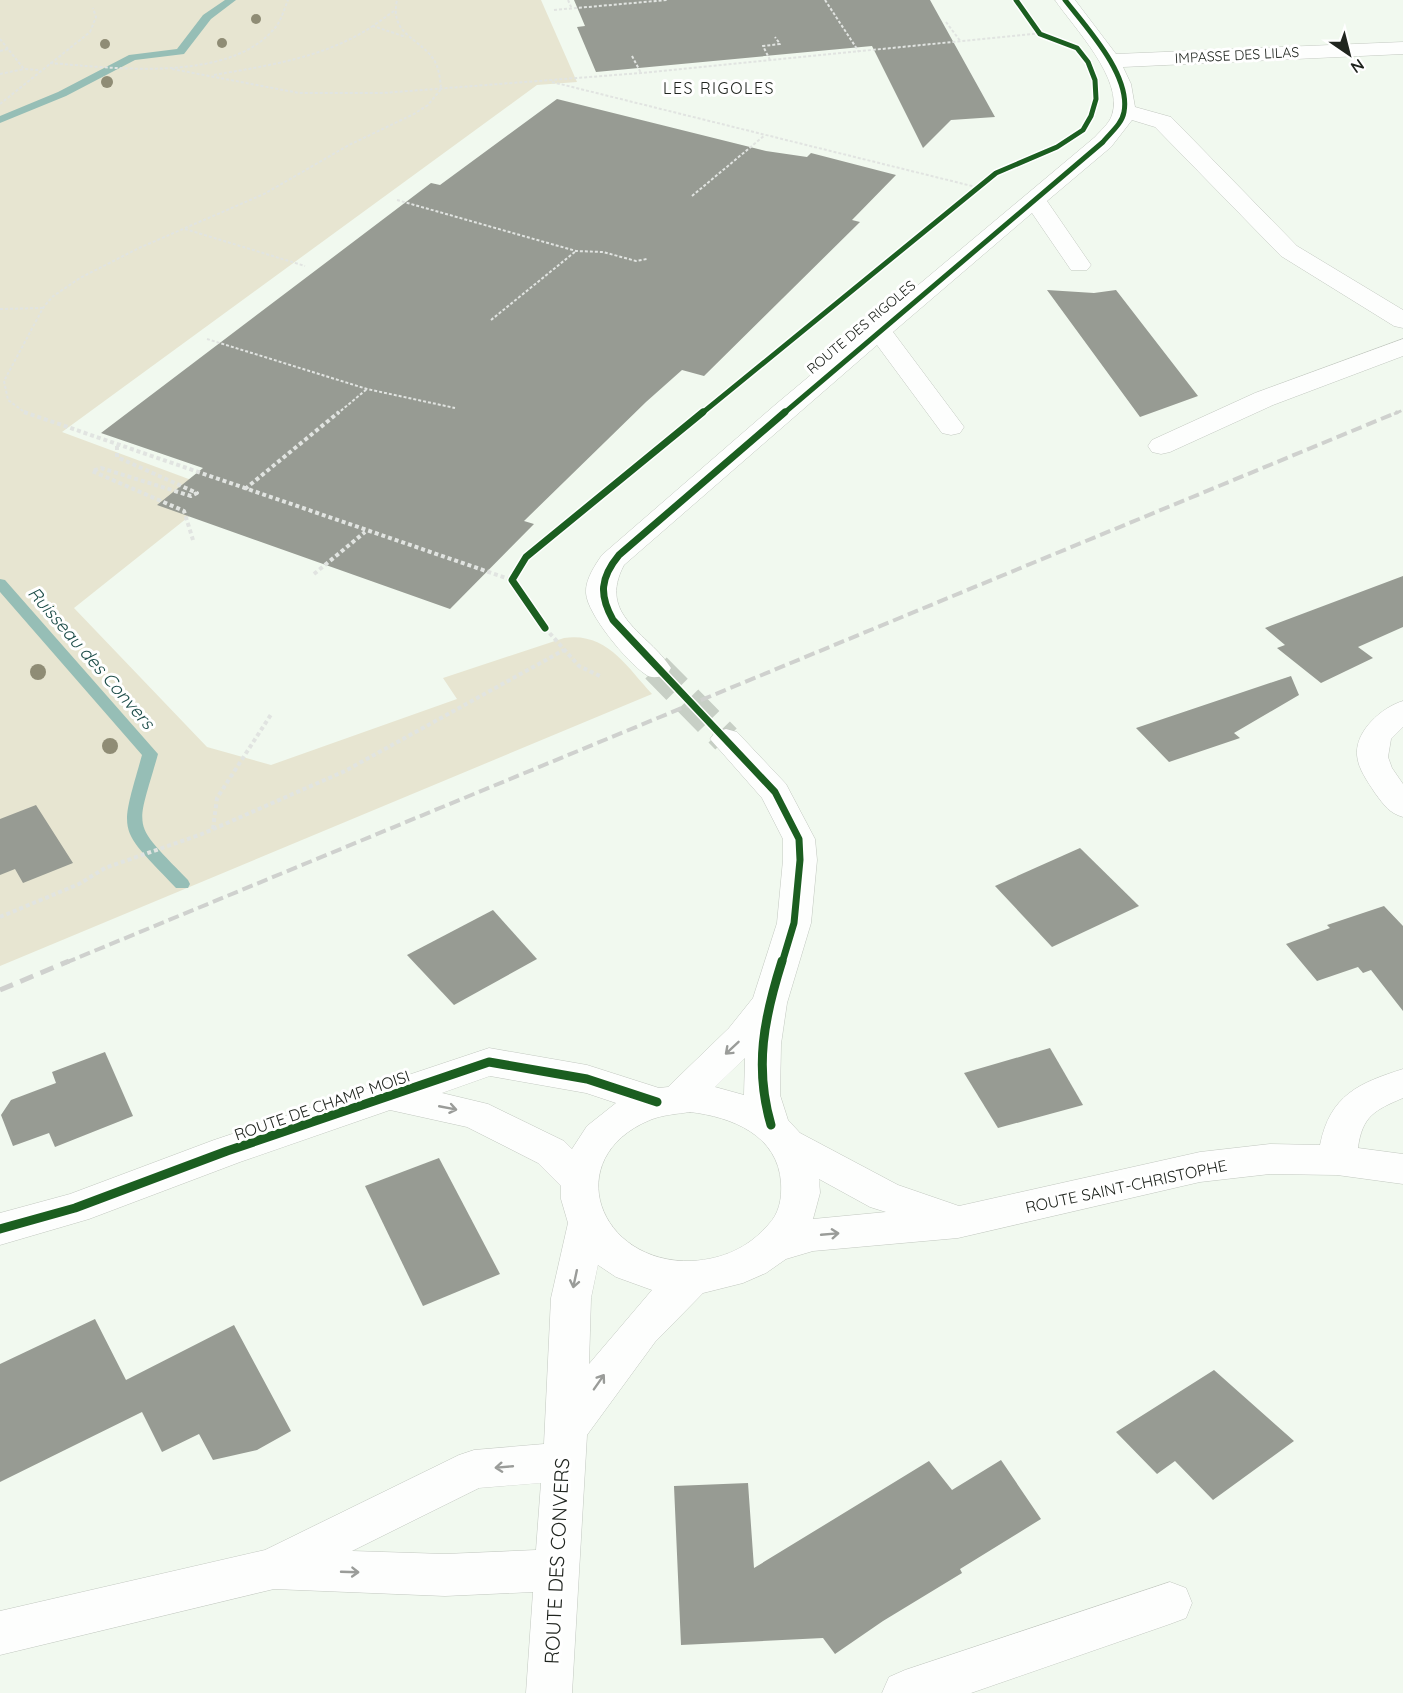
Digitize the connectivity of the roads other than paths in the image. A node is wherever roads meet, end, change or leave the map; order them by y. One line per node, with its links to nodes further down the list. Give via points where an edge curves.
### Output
1 (1065, 0): 3 (street)
2 (1403, 48): 3 (street, IMPASSE DES LILAS)
3 (1108, 61): 4 (street, via 1123,87)
4 (1124, 111): 5 (street, ROUTE DES RIGOLES, via 1103,142); 7 (street, via 1163,122 1289,251)
5 (1035, 200): 6 (street); 8 (street, ROUTE DES RIGOLES)
6 (1080, 265)
7 (1403, 321)
8 (879, 330): 10 (street); 12 (street, ROUTE DES RIGOLES, via 612,561 600,594 604,608)
9 (1403, 346): 11 (street, via 1264,399)
10 (951, 427)
11 (1161, 446)
12 (656, 668)
13 (1403, 711): 15 (street, via 1383,724 1371,748 1375,770)
14 (726, 739): 16 (street, via 775,792 799,838 801,860 794,922)
15 (1403, 806)
16 (769, 1003): 19 (street, one-way to 19, via 742,1038); 20 (street, via 762,1095)
17 (1403, 1083): 21 (street, via 1353,1107 1340,1130)
18 (391, 1097): 19 (street, ROUTE DE CHAMP MOISI, via 489,1062 586,1079); 23 (street, ROUTE DE CHAMP MOISI, one-way to 23, via 475,1114 550,1152); 26 (street, ROUTE DE CHAMP MOISI, via 227,1151 75,1208)
19 (668, 1101): 20 (street, via 690,1098 722,1102 748,1111); 23 (street, via 629,1114 604,1131 586,1154)
20 (779, 1134): 25 (street, via 884,1196); 27 (street, via 799,1166 802,1190 788,1232)
21 (1337, 1160): 22 (street, ROUTE SAINT-CHRISTOPHE); 25 (street, ROUTE SAINT-CHRISTOPHE, via 1270,1159 1200,1167)
22 (1403, 1169)
23 (579, 1180): 24 (street, via 580,1207)
24 (588, 1222): 28 (street, via 614,1255 643,1270); 29 (street, ROUTE DES CONVERS, one-way to 29, via 571,1298)
25 (958, 1222): 27 (street, ROUTE SAINT-CHRISTOPHE, one-way to 25, via 813,1235)
26 (0, 1229)
27 (773, 1247): 28 (street, via 754,1263 718,1275)
28 (694, 1277): 29 (street, one-way to 28, via 619,1354 669,1297)
29 (564, 1446): 30 (street, one-way to 30, via 474,1469); 31 (street, ROUTE DES CONVERS)
30 (271, 1569): 31 (street, one-way to 31, via 445,1575); 33 (street)
31 (558, 1570): 34 (street, ROUTE DES CONVERS)
32 (1170, 1604): 35 (street)
33 (0, 1633)
34 (549, 1693)
35 (905, 1693)

